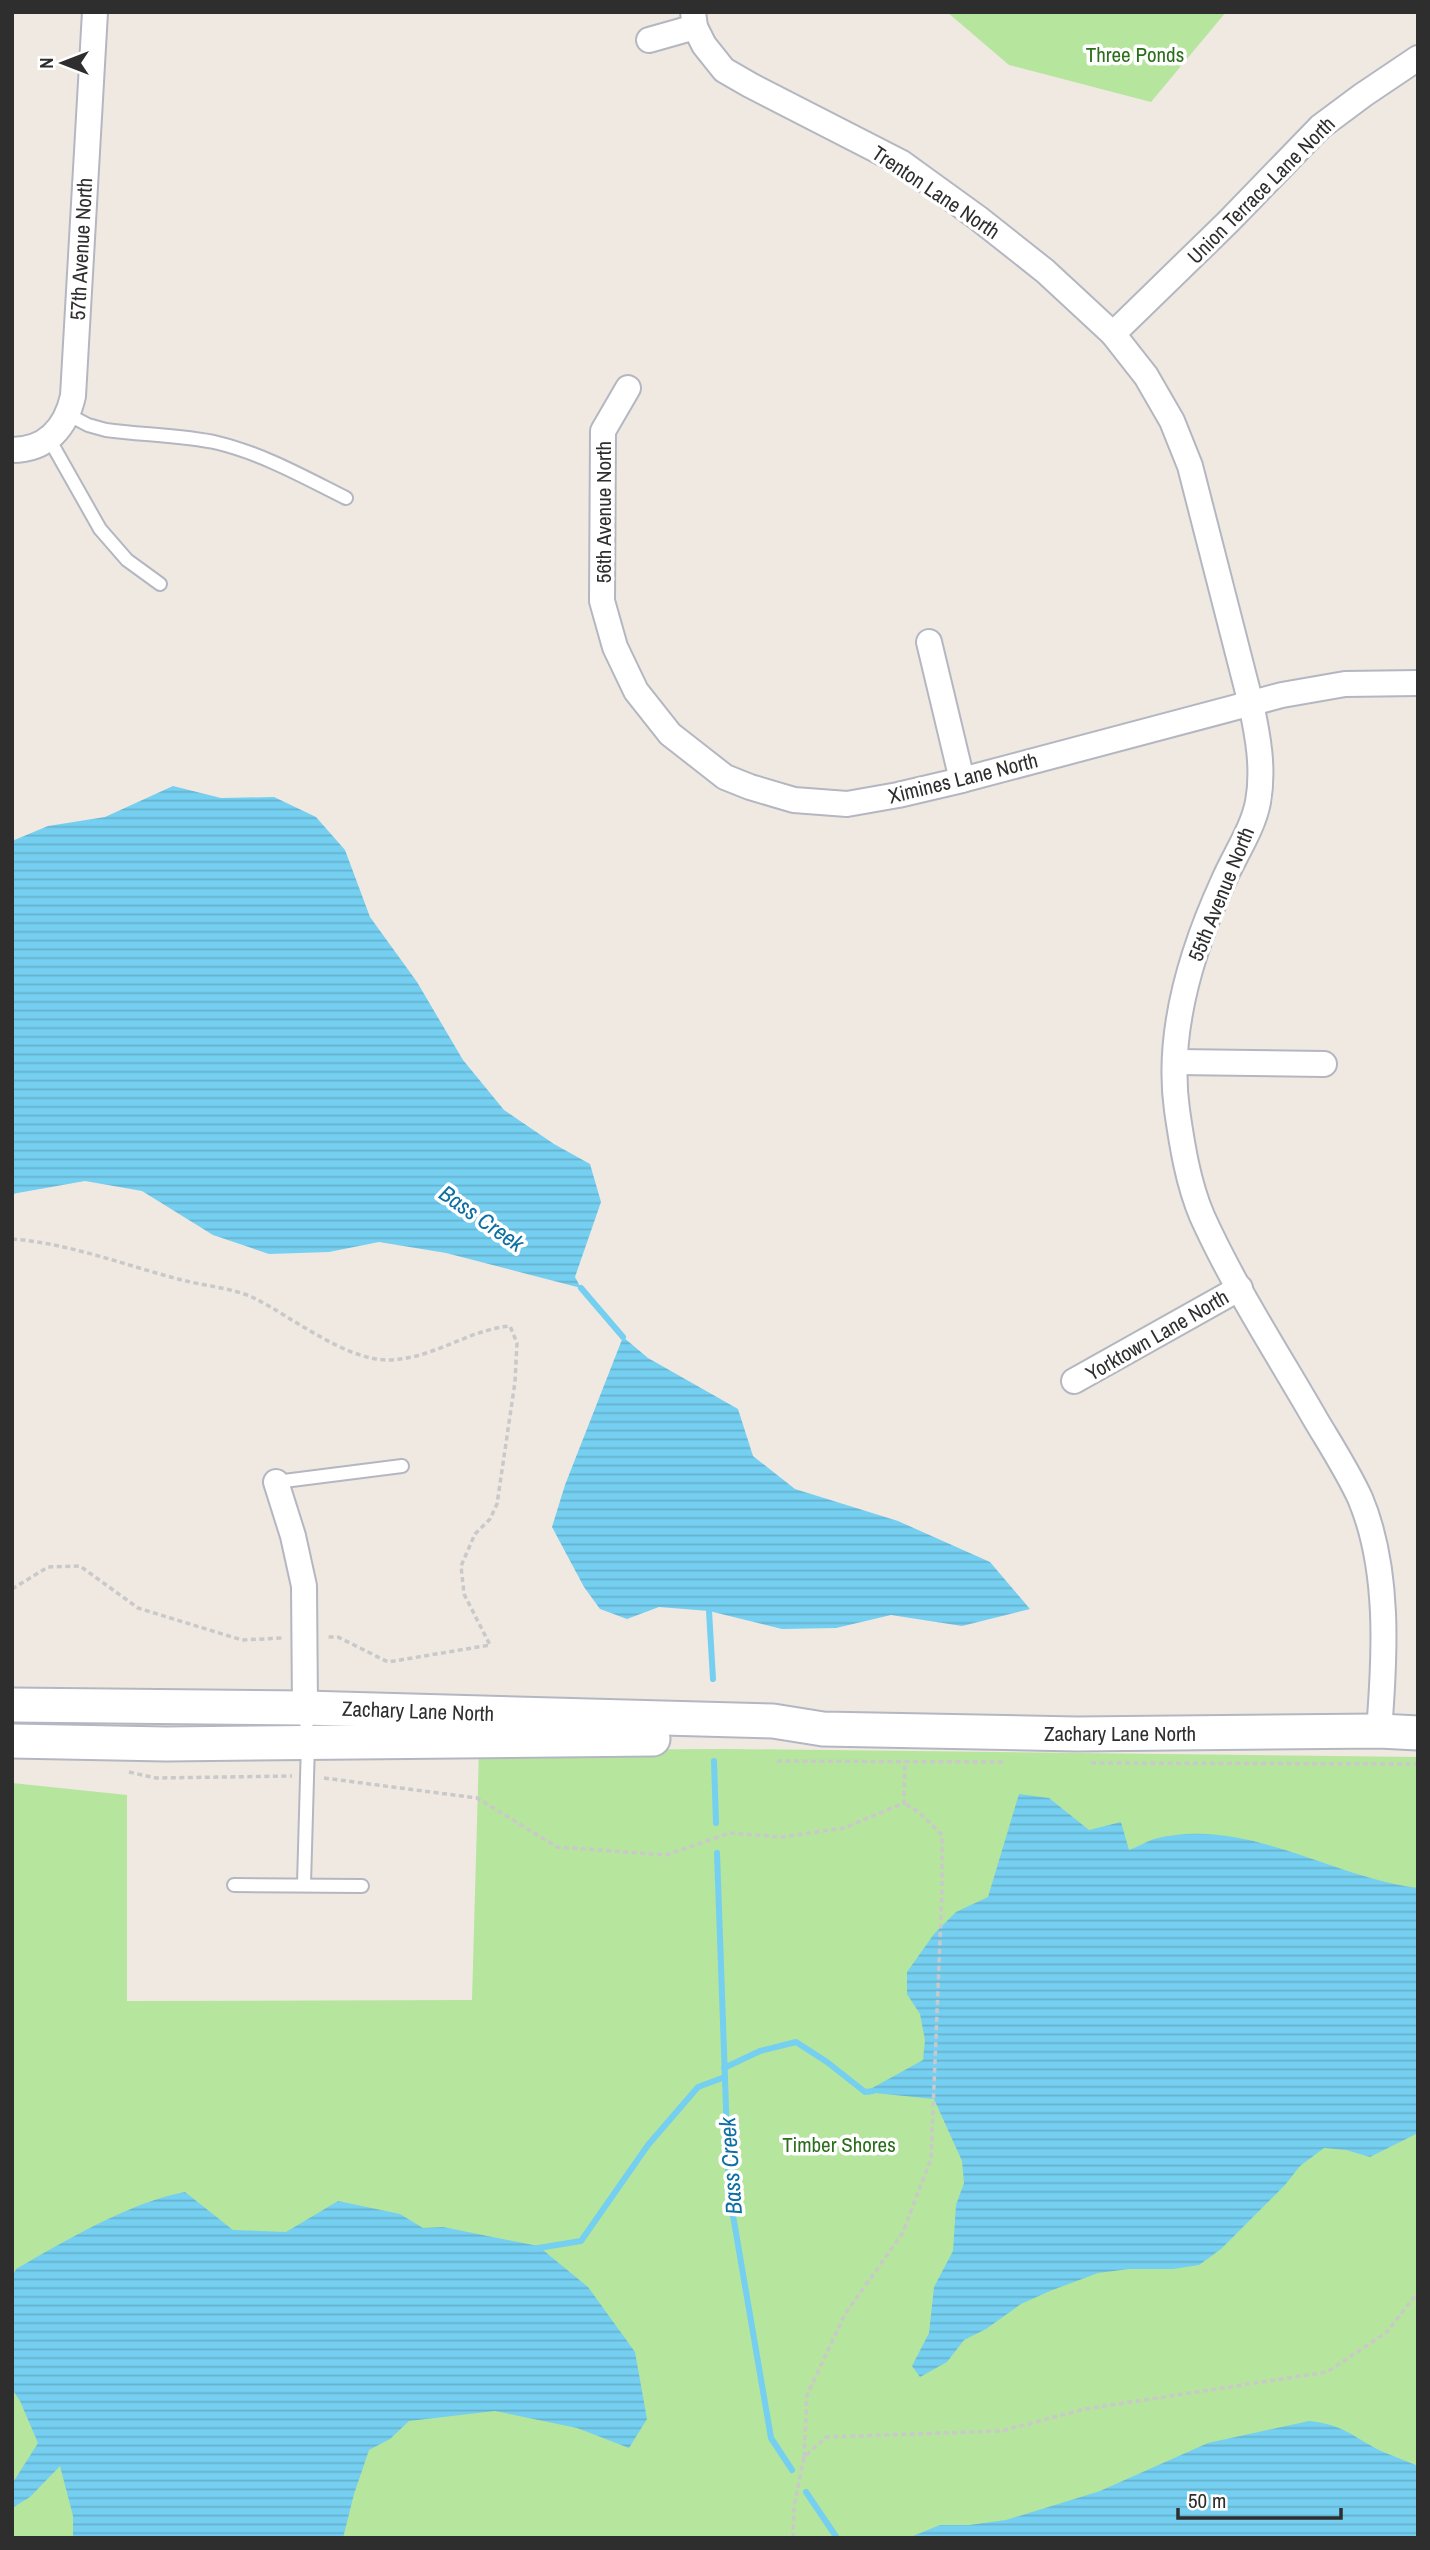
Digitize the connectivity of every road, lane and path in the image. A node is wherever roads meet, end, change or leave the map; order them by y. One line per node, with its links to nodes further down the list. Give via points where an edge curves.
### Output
1 (95, 12): 7 (street, 57th Avenue North)
2 (694, 20): 3 (street); 5 (street, Trenton Lane North, via 704,45 724,69 902,163 1045,271)
3 (649, 40)
4 (1418, 58): 5 (street, Union Terrace Lane North, via 1320,127)
5 (1113, 334): 15 (street, 55th Avenue North, via 1146,376 1191,466)
6 (628, 388): 12 (street, 56th Avenue North, via 603,431)
7 (69, 415): 8 (street); 10 (lane, via 106,430 227,446 267,458)
8 (48, 438): 9 (street, via 37,446); 11 (lane, via 100,529 127,560)
9 (12, 450)
10 (346, 498)
11 (160, 584)
12 (602, 601): 16 (street, Ximines Lane North, via 615,647 636,691 670,734 724,777 794,800 847,804)
13 (929, 642): 16 (street)
14 (1418, 683): 15 (street, Ximines Lane North, via 1345,684)
15 (1251, 704): 16 (street, Ximines Lane North); 17 (street, 55th Avenue North, via 1261,767 1258,803 1201,931 1184,996)
16 (962, 780)
17 (1176, 1062): 18 (street); 19 (street, 55th Avenue North, via 1176,1105 1185,1160 1202,1215)
18 (1324, 1064)
19 (1240, 1287): 20 (street, Yorktown Lane North); 26 (street, 55th Avenue North, via 1338,1456 1372,1535 1383,1622)
20 (1074, 1381)
21 (402, 1466): 22 (lane)
22 (276, 1482): 24 (street, via 304,1586)
23 (12, 1705): 24 (street, Zachary Lane North)
24 (305, 1708): 25 (street, Zachary Lane North, via 773,1721); 29 (lane)
25 (823, 1729): 26 (street, Zachary Lane North, via 1077,1734); 29 (street, Zachary Lane North, via 775,1737)
26 (1379, 1731): 27 (street, Zachary Lane North)
27 (1418, 1733)
28 (12, 1741): 29 (street, Zachary Lane North)
29 (308, 1743): 36 (lane)
30 (777, 1761): 31 (path)
31 (905, 1762): 32 (path); 37 (path)
32 (1016, 1762)
33 (1082, 1763): 34 (path)
34 (1418, 1764)
35 (119, 1770): 36 (path, via 156,1778)
36 (307, 1776): 37 (path, via 477,1798 557,1847 666,1855 730,1833 782,1837 844,1828); 38 (lane)
37 (904, 1803): 42 (path, via 942,1835 931,2159 902,2234 845,2314 807,2395)
38 (304, 1884): 39 (lane); 40 (lane)
39 (234, 1885)
40 (362, 1886)
41 (1418, 2292): 42 (path, via 1387,2332 1327,2372 1085,2409 1001,2431 826,2437)
42 (804, 2457): 43 (path)
43 (793, 2538)

